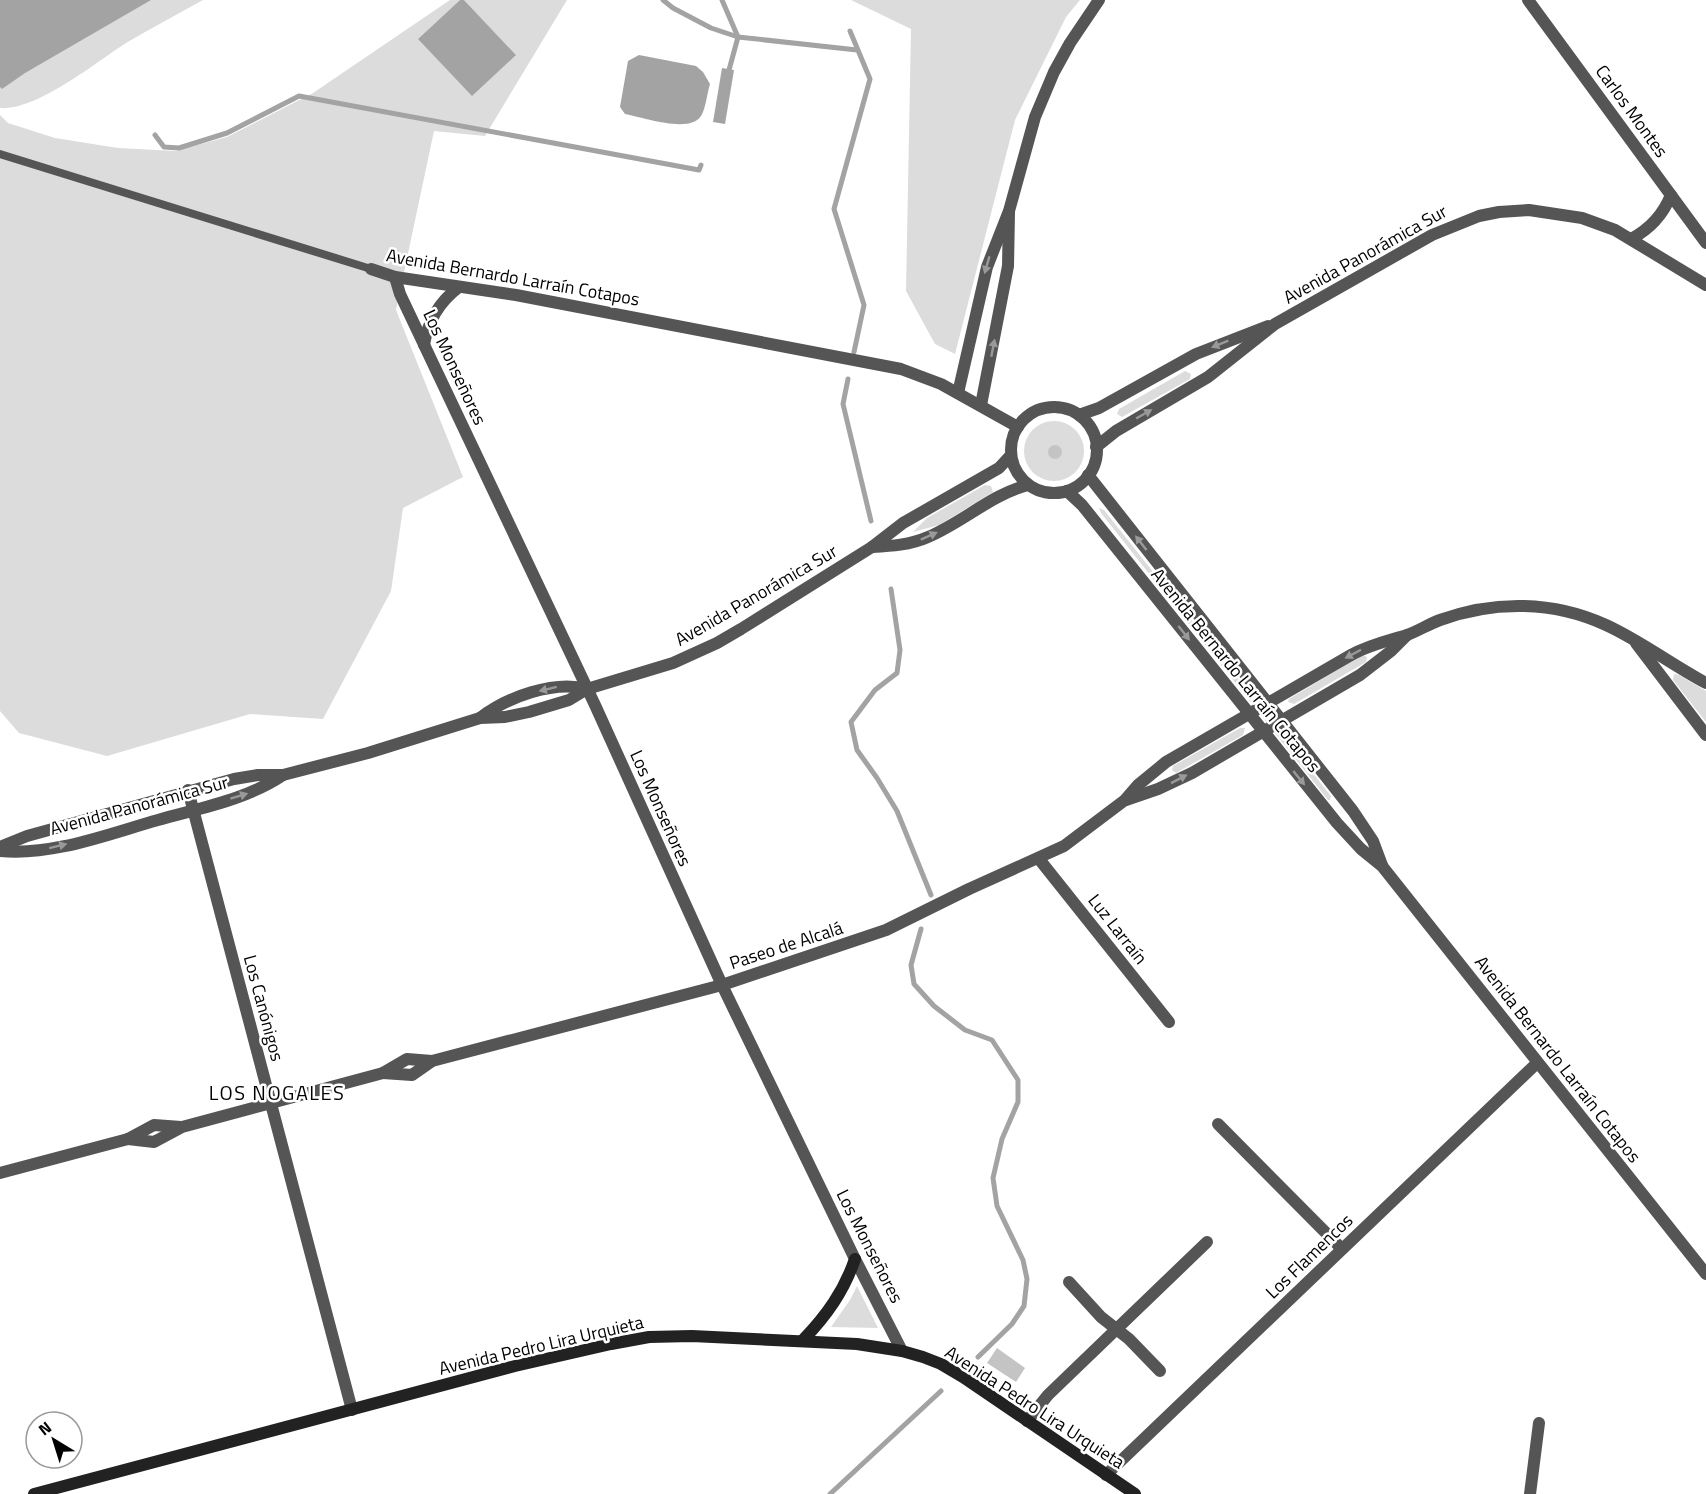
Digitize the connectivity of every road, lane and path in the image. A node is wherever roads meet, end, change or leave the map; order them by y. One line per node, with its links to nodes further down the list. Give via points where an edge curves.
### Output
1 (1099, 0): 5 (street, via 1070,43 1044,94 1027,140)
2 (1528, 0): 4 (street, Carlos Montes)
3 (0, 154): 8 (lane, Avenida Bernardo Larraín Cotapos)
4 (1671, 195): 6 (street, via 1656,221); 7 (street, Carlos Montes)
5 (1009, 211): 14 (street, one-way to 14, via 987,267); 15 (street, one-way to 5, via 1008,266)
6 (1631, 239): 10 (street, Avenida Panorámica Sur); 12 (street, Avenida Panorámica Sur, via 1599,223 1564,214 1514,210 1479,216 1432,235)
7 (1706, 243)
8 (371, 269): 9 (street, Avenida Bernardo Larraín Cotapos)
9 (395, 277): 11 (street, Avenida Bernardo Larraín Cotapos); 13 (street, Los Monseñores)
10 (1706, 285)
11 (459, 287): 13 (street, via 434,314); 14 (street, Avenida Bernardo Larraín Cotapos, via 901,369)
12 (1275, 324): 16 (street, Avenida Panorámica Sur, one-way to 16, via 1196,354); 18 (street, Avenida Panorámica Sur, one-way to 12, via 1216,371)
13 (424, 345): 29 (street, Los Monseñores)
14 (958, 393): 15 (street, Avenida Bernardo Larraín Cotapos)
15 (981, 405): 17 (street, Avenida Bernardo Larraín Cotapos)
16 (1079, 416): 17 (street, via 1063,408 1046,408 1030,414); 18 (street, via 1091,429)
17 (1018, 427): 19 (street)
18 (1096, 447): 20 (street, via 1095,462)
19 (1011, 454): 21 (street, via 1016,472); 23 (street, Avenida Panorámica Sur, via 999,468 903,523)
20 (1088, 476): 22 (street); 24 (street, Avenida Bernardo Larraín Cotapos, one-way to 20)
21 (1028, 485): 22 (street, via 1047,493); 23 (street, Avenida Panorámica Sur, one-way to 21, via 928,537)
22 (1067, 491): 25 (street, Avenida Bernardo Larraín Cotapos)
23 (872, 547): 29 (street, Avenida Panorámica Sur, via 717,643 653,671)
24 (1188, 602): 25 (street); 30 (street, Avenida Bernardo Larraín Cotapos)
25 (1170, 616): 31 (street, Avenida Bernardo Larraín Cotapos, one-way to 31)
26 (1408, 635): 27 (street, Paseo de Alcalá, via 1456,615 1492,607 1523,606 1588,617); 30 (street, Paseo de Alcalá, one-way to 30, via 1366,647); 33 (street, Paseo de Alcalá, via 1360,675)
27 (1633, 639): 28 (street, Paseo de Alcalá); 35 (street)
28 (1706, 683)
29 (587, 690): 32 (street, Avenida Panorámica Sur, via 530,712); 32 (street, Avenida Panorámica Sur, one-way to 32, via 572,686 553,688 510,700); 43 (street, Los Monseñores)
30 (1268, 702): 31 (street, Paseo de Alcalá); 33 (street, Avenida Bernardo Larraín Cotapos)
31 (1248, 714): 34 (street, Avenida Bernardo Larraín Cotapos); 38 (street, Paseo de Alcalá, via 1166,762)
32 (480, 718): 36 (street, Avenida Panorámica Sur)
33 (1282, 720): 34 (street, Paseo de Alcalá); 42 (street, Avenida Bernardo Larraín Cotapos, via 1364,826)
34 (1262, 732): 38 (street, Paseo de Alcalá, one-way to 34, via 1175,782); 42 (street, Avenida Bernardo Larraín Cotapos, one-way to 42, via 1342,830)
35 (1706, 735)
36 (283, 775): 37 (street, Avenida Panorámica Sur, via 246,776); 39 (street, Avenida Panorámica Sur, one-way to 36, via 250,793)
37 (188, 790): 39 (street, Los Canónigos); 40 (street, Avenida Panorámica Sur, via 27,836)
38 (1125, 800): 41 (street, Paseo de Alcalá, via 1064,846)
39 (192, 810): 40 (street, Avenida Panorámica Sur, one-way to 39, via 22,852 51,848); 46 (street, Los Canónigos)
40 (0, 849)
41 (1039, 859): 43 (street, Paseo de Alcalá, via 886,930); 44 (street, Luz Larraín)
42 (1382, 866): 45 (street, Avenida Bernardo Larraín Cotapos)
43 (722, 985): 46 (street, Paseo de Alcalá, via 432,1061 412,1075 383,1073); 51 (street, Los Monseñores)
44 (1169, 1022)
45 (1537, 1063): 50 (street, Los Flamencos); 52 (street, Avenida Bernardo Larraín Cotapos)
46 (270, 1103): 48 (street, Paseo de Alcalá, via 182,1127 154,1142 128,1139); 58 (street, Los Canónigos)
47 (1218, 1124): 50 (street)
48 (0, 1173)
49 (1207, 1242): 54 (street)
50 (1342, 1249): 61 (street, Los Flamencos)
51 (855, 1259): 55 (main road, via 836,1302); 56 (street, Los Monseñores)
52 (1706, 1274)
53 (1069, 1282): 54 (street)
54 (1116, 1329): 57 (street); 59 (street)
55 (803, 1340): 56 (main road, Avenida Pedro Lira Urquieta); 58 (main road, Avenida Pedro Lira Urquieta, via 670,1336 630,1340)
56 (902, 1350): 59 (main road, Avenida Pedro Lira Urquieta, via 941,1364)
57 (1160, 1371)
58 (352, 1410): 62 (main road, Avenida Pedro Lira Urquieta)
59 (1027, 1421): 61 (main road, Avenida Pedro Lira Urquieta)
60 (1539, 1423): 64 (street)
61 (1106, 1475): 63 (main road, Avenida Pedro Lira Urquieta)
62 (34, 1494)
63 (1135, 1494)
64 (1530, 1494)

